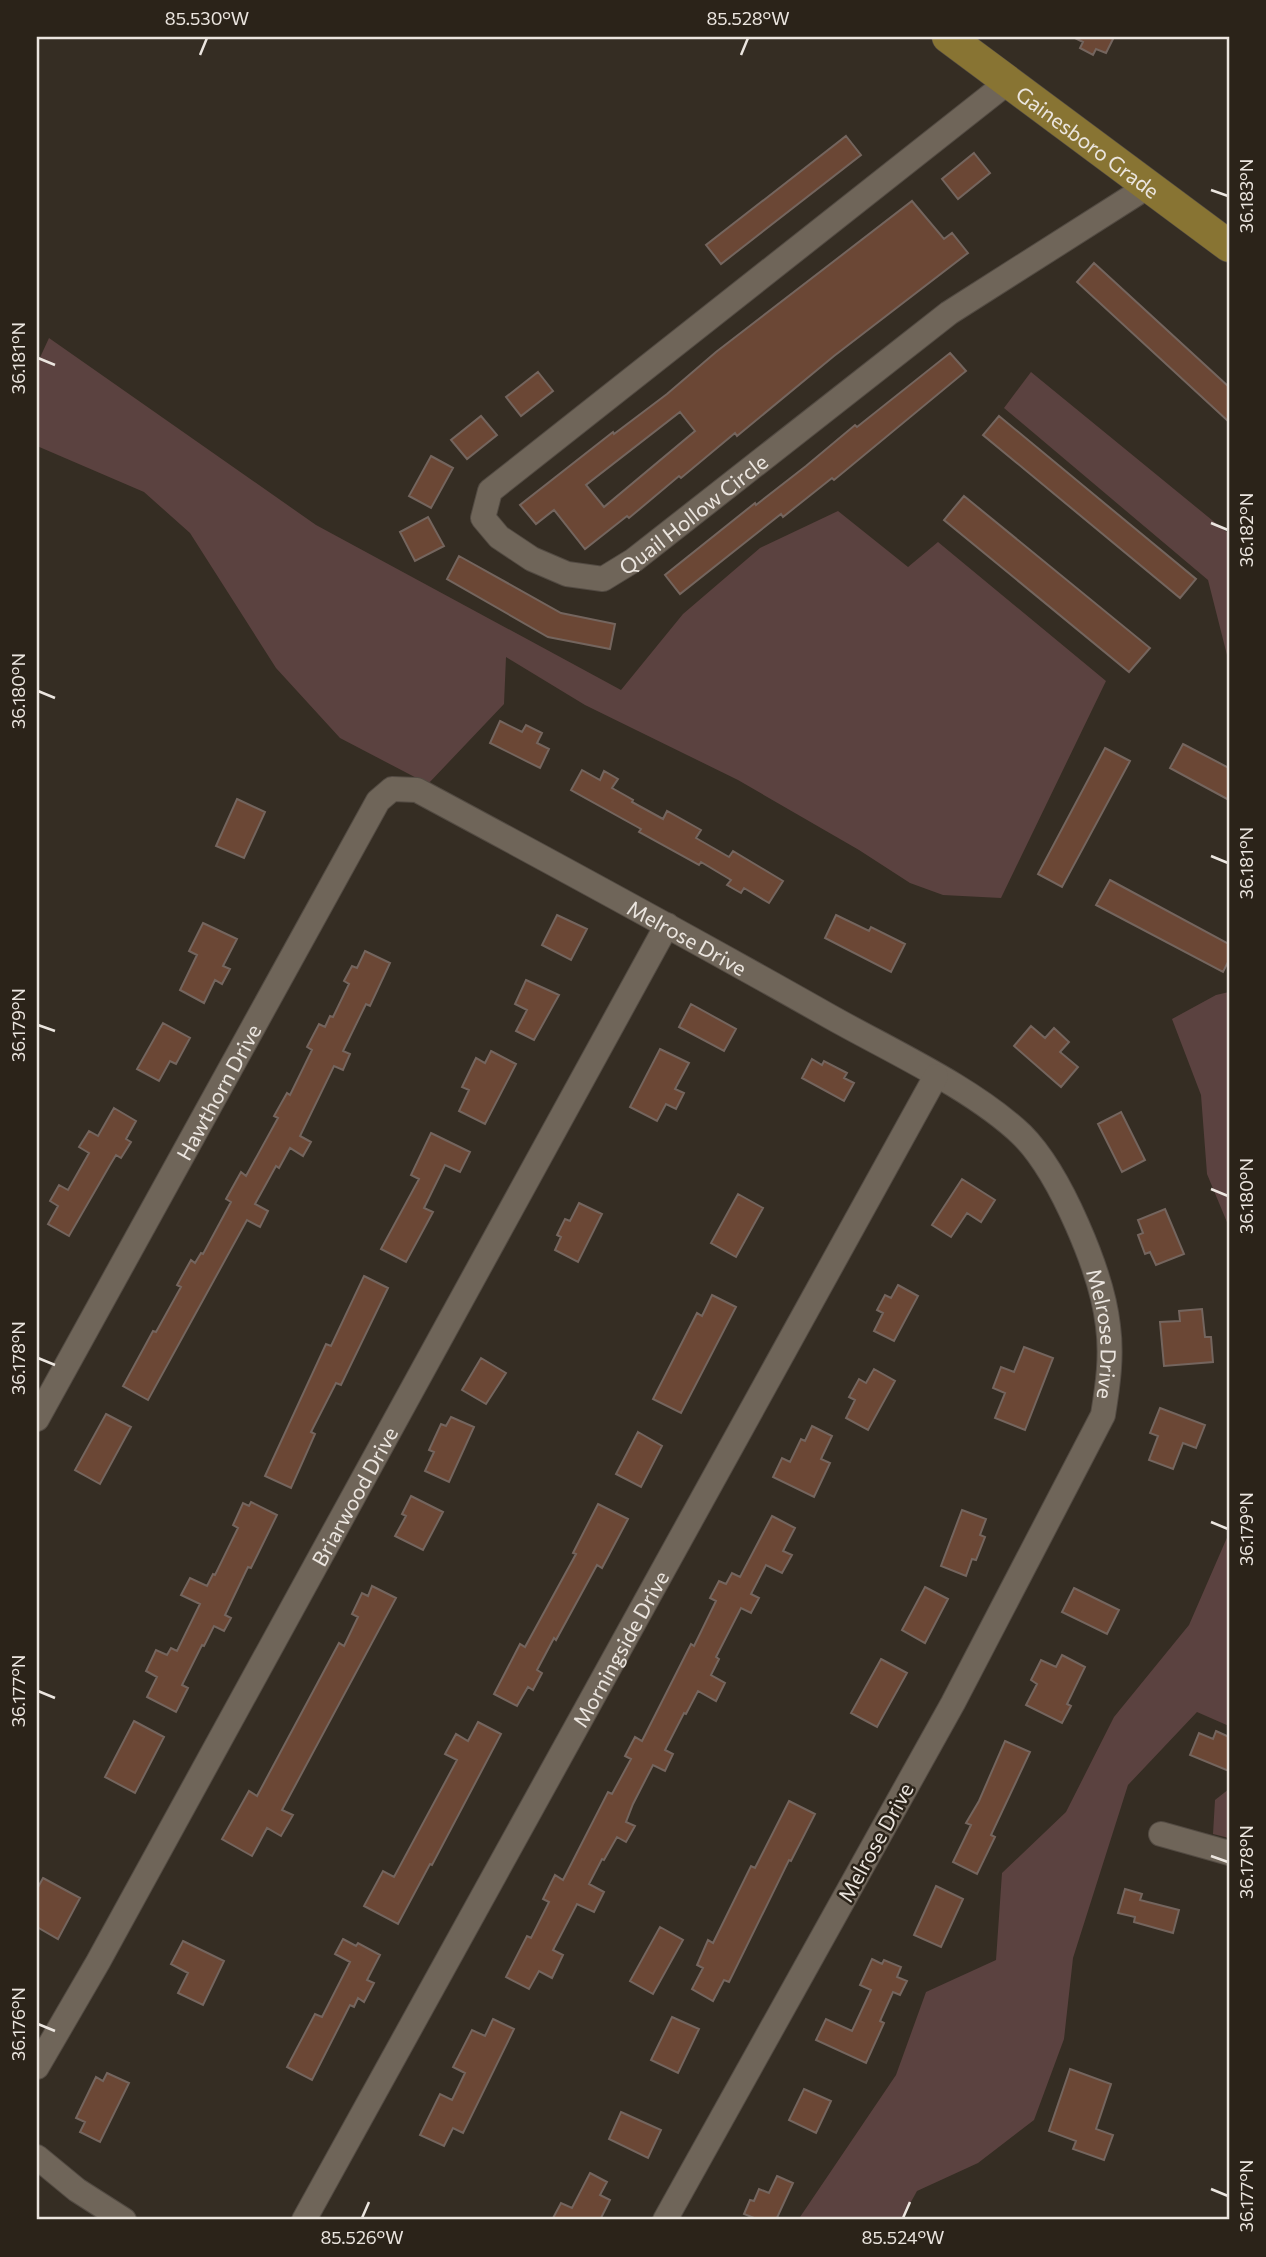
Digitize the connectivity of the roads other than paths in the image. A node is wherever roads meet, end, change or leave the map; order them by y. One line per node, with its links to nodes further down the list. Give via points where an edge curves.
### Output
1 (948, 37): 2 (main road, Gainesboro Grade)
2 (1008, 82): 3 (main road, Gainesboro Grade); 3 (street, Quail Hollow Circle, via 491,491 483,518 499,537 532,559 567,574 603,579 634,560 949,313)
3 (1147, 187): 4 (main road, Gainesboro Grade)
4 (1229, 246)
5 (417, 790): 6 (street, Melrose Drive); 8 (street, Hawthorn Drive, via 392,789 378,801)
6 (667, 925): 7 (street, Melrose Drive); 11 (street, Briarwood Drive)
7 (936, 1076): 14 (street, Morningside Drive); 15 (street, Melrose Drive, via 1023,1136 1063,1196 1097,1279 1108,1324 1111,1371 1103,1415 953,1703)
8 (37, 1419)
9 (1161, 1835): 10 (street)
10 (1229, 1853)
11 (37, 2067)
12 (37, 2157): 13 (street)
13 (119, 2219)
14 (304, 2220)
15 (664, 2220)

